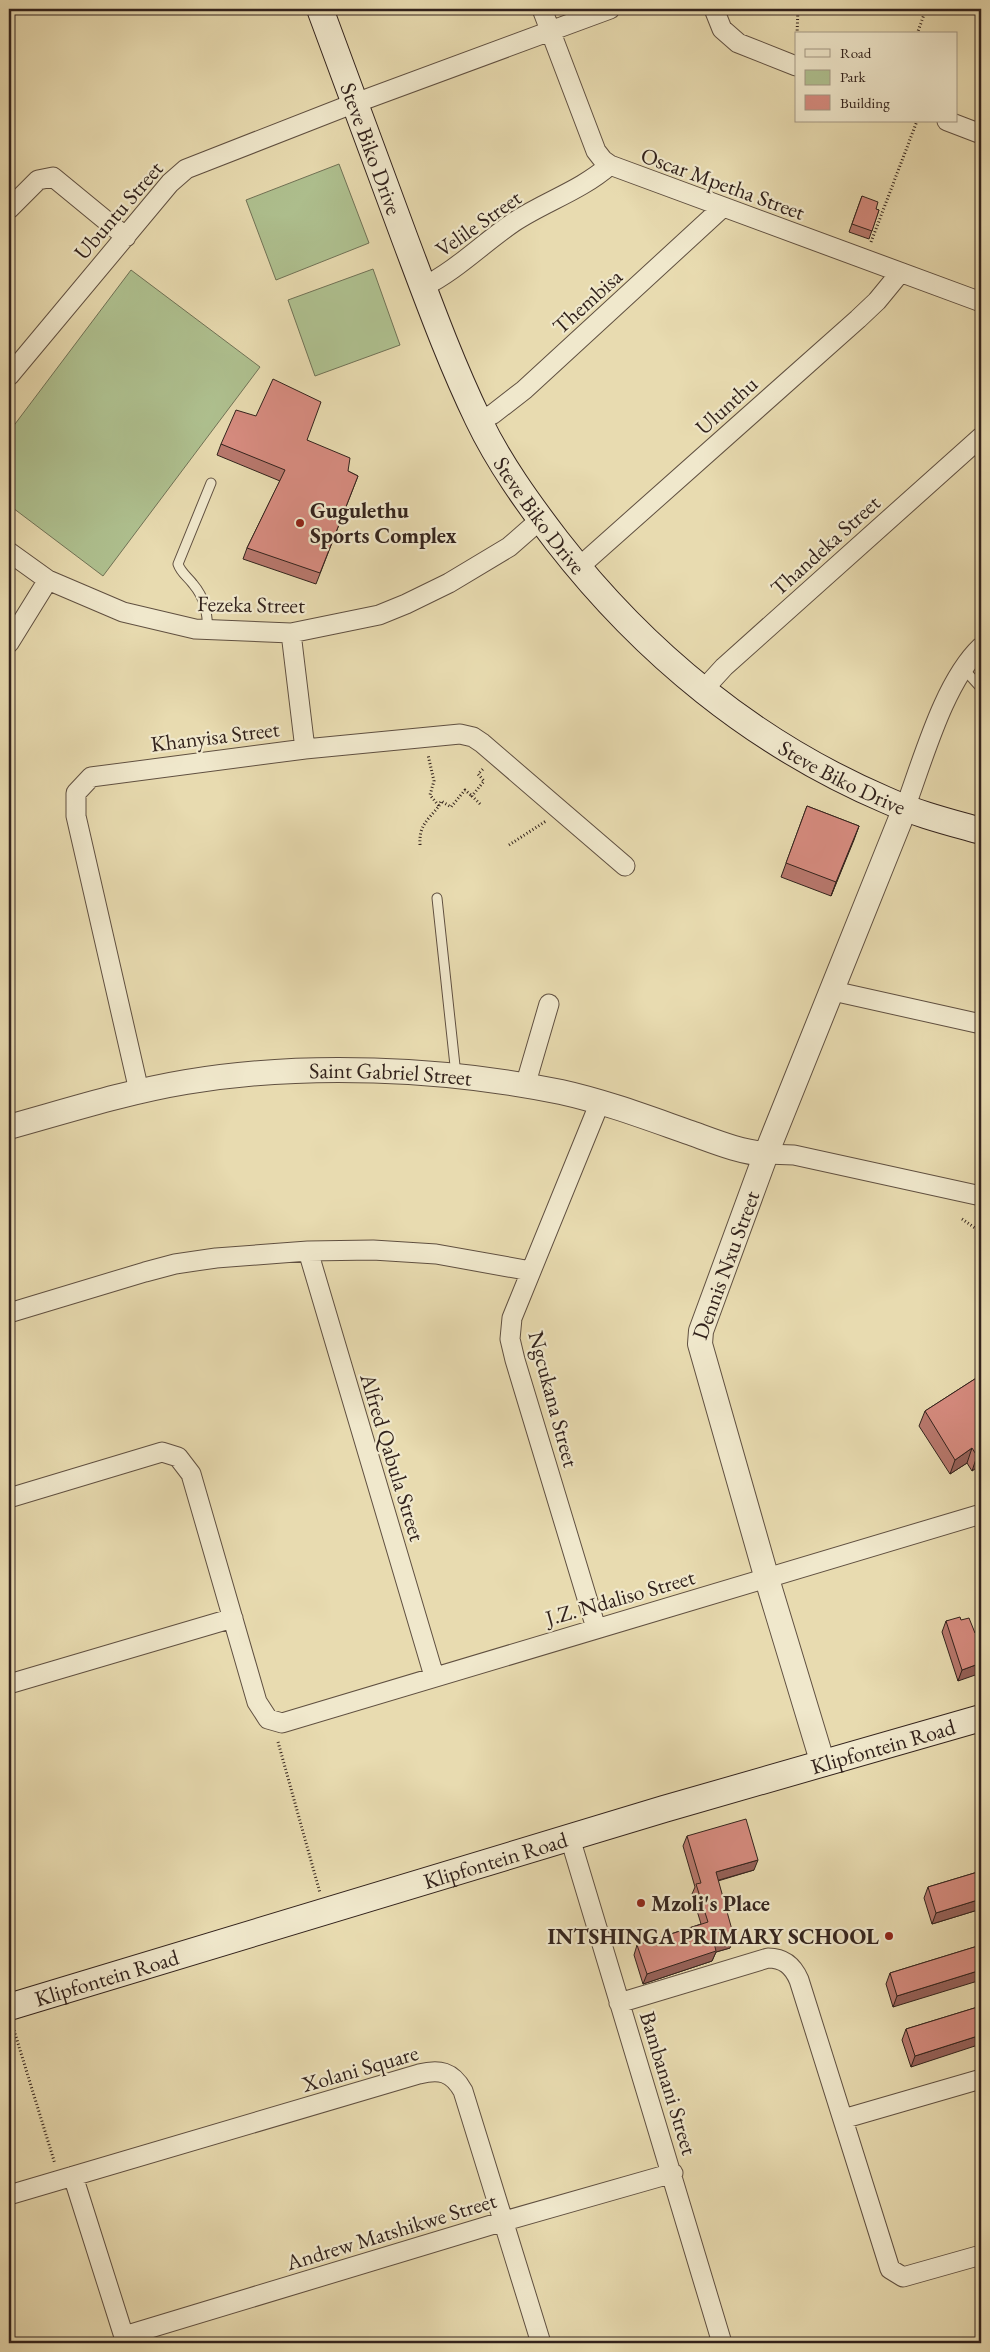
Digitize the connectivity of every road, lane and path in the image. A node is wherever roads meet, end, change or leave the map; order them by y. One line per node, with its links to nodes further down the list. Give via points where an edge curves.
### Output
1 (320, 9): 11 (main road, Steve Biko Drive)
2 (542, 9): 7 (street, Oscar Mpetha Street)
3 (610, 9): 7 (street, Ubuntu Street)
4 (714, 9): 10 (street, via 722,29 738,43)
5 (798, 9): 8 (path)
6 (926, 9): 9 (path)
7 (550, 31): 11 (street, Ubuntu Street); 15 (street, Oscar Mpetha Street, via 596,152)
8 (798, 32)
9 (918, 32)
10 (795, 66)
11 (354, 103): 18 (street, Ubuntu Street, via 186,169 170,183); 21 (main road, Steve Biko Drive)
12 (916, 122): 19 (path)
13 (950, 122): 14 (street)
14 (981, 134)
15 (610, 166): 16 (street, Oscar Mpetha Street); 21 (street, Velile Street, via 576,190 514,222 451,272)
16 (722, 208): 19 (street, Oscar Mpetha Street); 24 (street, Thembisa, via 524,390)
17 (9, 209): 18 (street, via 38,180 53,177)
18 (126, 237): 23 (street, Ubuntu Street)
19 (864, 260): 20 (street, Oscar Mpetha Street)
20 (900, 273): 22 (street, Oscar Mpetha Street); 29 (street, Ulunthu, via 858,319)
21 (423, 287): 24 (main road, Steve Biko Drive)
22 (981, 302)
23 (9, 376)
24 (479, 421): 27 (main road, Steve Biko Drive, via 505,468)
25 (981, 437): 37 (street, Thandeka Street)
26 (211, 483): 31 (lane, via 178,564 203,597)
27 (541, 519): 29 (main road, Steve Biko Drive); 32 (street, Fezeka Street, via 509,546 449,584 406,604 379,615)
28 (9, 552): 30 (street, Fezeka Street)
29 (578, 568): 37 (main road, Steve Biko Drive, via 637,633)
30 (48, 580): 31 (street, Fezeka Street, via 123,612); 33 (street)
31 (208, 630): 32 (street, Fezeka Street)
32 (291, 634): 39 (street)
33 (9, 642)
34 (981, 648): 35 (street)
35 (963, 667): 36 (lane); 44 (street, via 948,696)
36 (981, 688)
37 (702, 690): 44 (main road, Steve Biko Drive, via 767,736 824,770)
38 (424, 737): 39 (street, Khanyisa Street); 40 (street, Khanyisa Street, via 460,734 472,737); 43 (path, via 434,781 430,795)
39 (304, 749): 56 (street, Khanyisa Street, via 103,774 91,777 76,792 76,816)
40 (496, 755): 41 (path, via 478,774 484,780); 45 (street, Khanyisa Street)
41 (472, 796): 42 (path); 43 (path, via 464,790 451,807 442,801)
42 (480, 804)
43 (439, 806): 47 (path, via 419,832)
44 (905, 808): 46 (main road, Steve Biko Drive); 51 (street, Dennis Nxu Street)
45 (560, 809): 48 (path); 49 (street, Khanyisa Street)
46 (981, 831)
47 (420, 845)
48 (508, 845)
49 (625, 866)
50 (437, 898): 54 (lane)
51 (833, 991): 53 (street); 59 (street, Dennis Nxu Street)
52 (549, 1004): 55 (street)
53 (981, 1024)
54 (456, 1076): 55 (street, Saint Gabriel Street); 56 (street, Saint Gabriel Street, via 360,1070 260,1073)
55 (525, 1086): 57 (street, Saint Gabriel Street)
56 (139, 1091): 58 (street, Saint Gabriel Street)
57 (600, 1102): 59 (street, Saint Gabriel Street, via 741,1150); 64 (street, Ngcukana Street)
58 (9, 1128)
59 (766, 1154): 60 (street, via 794,1155); 68 (street, Dennis Nxu Street, via 701,1331 700,1344)
60 (981, 1196)
61 (962, 1219): 62 (path)
62 (981, 1232)
63 (308, 1251): 64 (street, via 373,1250 436,1254); 65 (street, via 175,1264); 71 (street, Alfred Qabula Street)
64 (531, 1272): 70 (street, Ngcukana Street, via 512,1318 510,1338)
65 (9, 1313)
66 (9, 1498): 69 (street, via 162,1452 173,1454 186,1464 191,1474)
67 (981, 1514): 68 (street, J.Z. Ndaliso Street)
68 (766, 1579): 70 (street, J.Z. Ndaliso Street); 75 (street, Dennis Nxu Street)
69 (233, 1618): 71 (street, J.Z. Ndaliso Street, via 257,1702 264,1715 273,1722 288,1722); 72 (street)
70 (596, 1628): 71 (street, J.Z. Ndaliso Street)
71 (434, 1676)
72 (9, 1684)
73 (981, 1718): 75 (main road, Klipfontein Road)
74 (278, 1742): 77 (path)
75 (823, 1764): 76 (main road, Klipfontein Road)
76 (570, 1838): 78 (street, Bambanani Street); 79 (main road, Klipfontein Road)
77 (322, 1901)
78 (619, 2003): 81 (street, via 768,1958 782,1960 791,1966 799,1980); 83 (street, Bambanani Street)
79 (10, 2014): 82 (path)
80 (981, 2079): 81 (street)
81 (843, 2119): 86 (street, via 890,2269 903,2277 910,2276)
82 (65, 2173): 84 (street, Xolani Square); 85 (street, Xolani Square, via 436,2071 454,2078 462,2091); 87 (street)
83 (673, 2173): 85 (street, Andrew Matshikwe Street); 89 (street, Bambanani Street)
84 (9, 2195)
85 (501, 2222): 87 (street, Andrew Matshikwe Street); 88 (street, Xolani Square)
86 (981, 2255)
87 (125, 2340)
88 (541, 2343)
89 (722, 2343)

